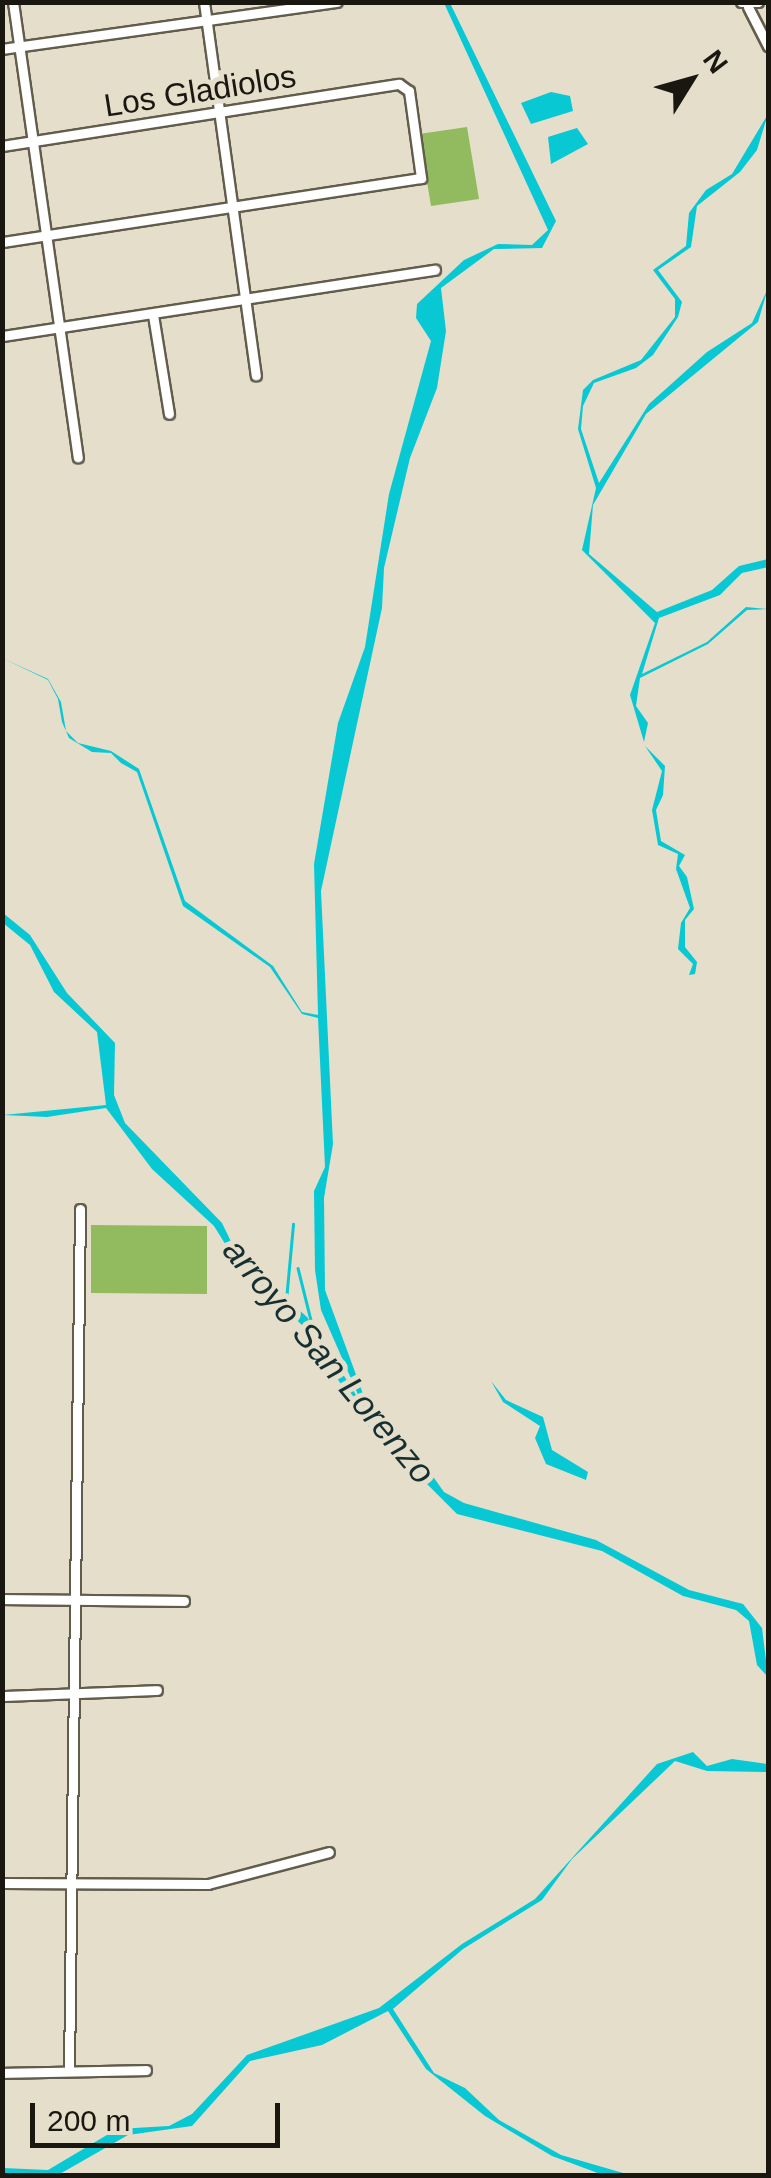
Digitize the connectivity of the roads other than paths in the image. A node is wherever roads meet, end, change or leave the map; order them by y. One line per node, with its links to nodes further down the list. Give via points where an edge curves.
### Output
1 (13, 2): 7 (street)
2 (204, 2): 5 (street)
3 (337, 2): 5 (street)
4 (749, 4): 6 (street)
5 (206, 20): 7 (street); 9 (street)
6 (768, 46)
7 (19, 47): 8 (street); 10 (street)
8 (2, 49)
9 (219, 113): 10 (street, Los Gladiolos); 12 (street); 12 (street, Los Gladiolos, via 406,86 421,178)
10 (32, 142): 11 (street, Los Gladiolos); 13 (street)
11 (2, 146)
12 (232, 206): 13 (street); 16 (street)
13 (44, 236): 14 (street); 18 (street)
14 (2, 242)
15 (436, 270): 16 (street)
16 (246, 301): 17 (street); 20 (street)
17 (153, 315): 18 (street); 21 (street)
18 (58, 328): 19 (street); 22 (street)
19 (2, 336)
20 (256, 375)
21 (169, 414)
22 (78, 457)
23 (80, 1208): 25 (street)
24 (2, 1599): 25 (street)
25 (76, 1600): 26 (street); 28 (street)
26 (184, 1601)
27 (156, 1690): 28 (street)
28 (76, 1694): 29 (street); 31 (street)
29 (2, 1696)
30 (329, 1852): 31 (street, via 208,1884)
31 (72, 1878): 32 (street); 34 (street)
32 (2, 1883)
33 (146, 2070): 34 (street)
34 (69, 2071): 35 (street)
35 (2, 2073)

